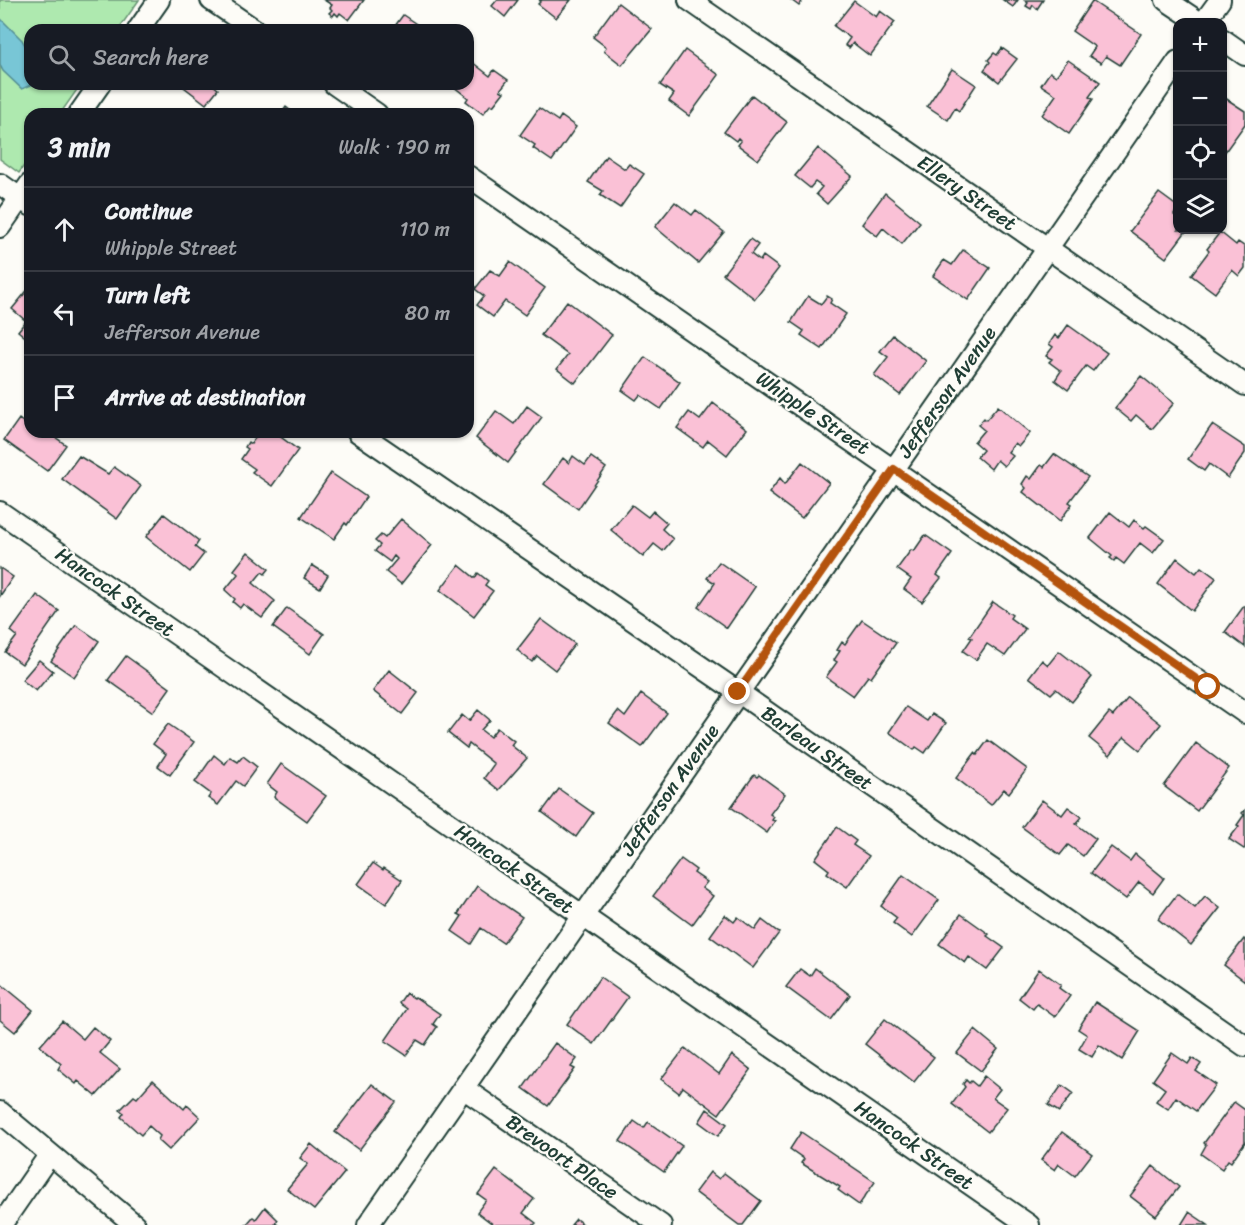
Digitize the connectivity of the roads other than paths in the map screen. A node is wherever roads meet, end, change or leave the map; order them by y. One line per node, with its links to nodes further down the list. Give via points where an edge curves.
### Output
1 (159, 0): 8 (street)
2 (212, 0): 9 (street)
3 (689, 0): 22 (street, Ellery Street)
4 (1166, 0): 6 (street)
5 (1220, 0): 7 (street)
6 (1192, 18)
7 (1207, 18)
8 (142, 24)
9 (246, 24)
10 (1227, 42): 11 (street)
11 (1245, 55)
12 (1173, 68): 22 (street, Jefferson Avenue)
13 (96, 90): 15 (street)
14 (343, 90): 16 (street)
15 (83, 108)
16 (368, 108)
17 (474, 180): 25 (street, Whipple Street)
18 (0, 184): 19 (street)
19 (24, 195)
20 (24, 199): 21 (street)
21 (0, 227)
22 (1046, 248): 23 (street, Ellery Street); 25 (street, Jefferson Avenue)
23 (1245, 385)
24 (367, 438): 27 (street, Barleau Street)
25 (894, 469): 27 (street, Jefferson Avenue); 28 (street, Whipple Street)
26 (0, 512): 29 (street, Hancock Street)
27 (738, 692): 29 (street, Jefferson Avenue); 30 (street, Barleau Street)
28 (1245, 713)
29 (582, 916): 31 (street, Jefferson Avenue); 38 (street, Hancock Street)
30 (1245, 1046)
31 (463, 1088): 36 (street, Jefferson Avenue); 37 (street, Brevoort Place)
32 (0, 1112): 33 (street)
33 (50, 1154): 34 (street); 35 (street)
34 (1, 1225)
35 (135, 1225)
36 (368, 1225)
37 (661, 1225)
38 (1029, 1225)

